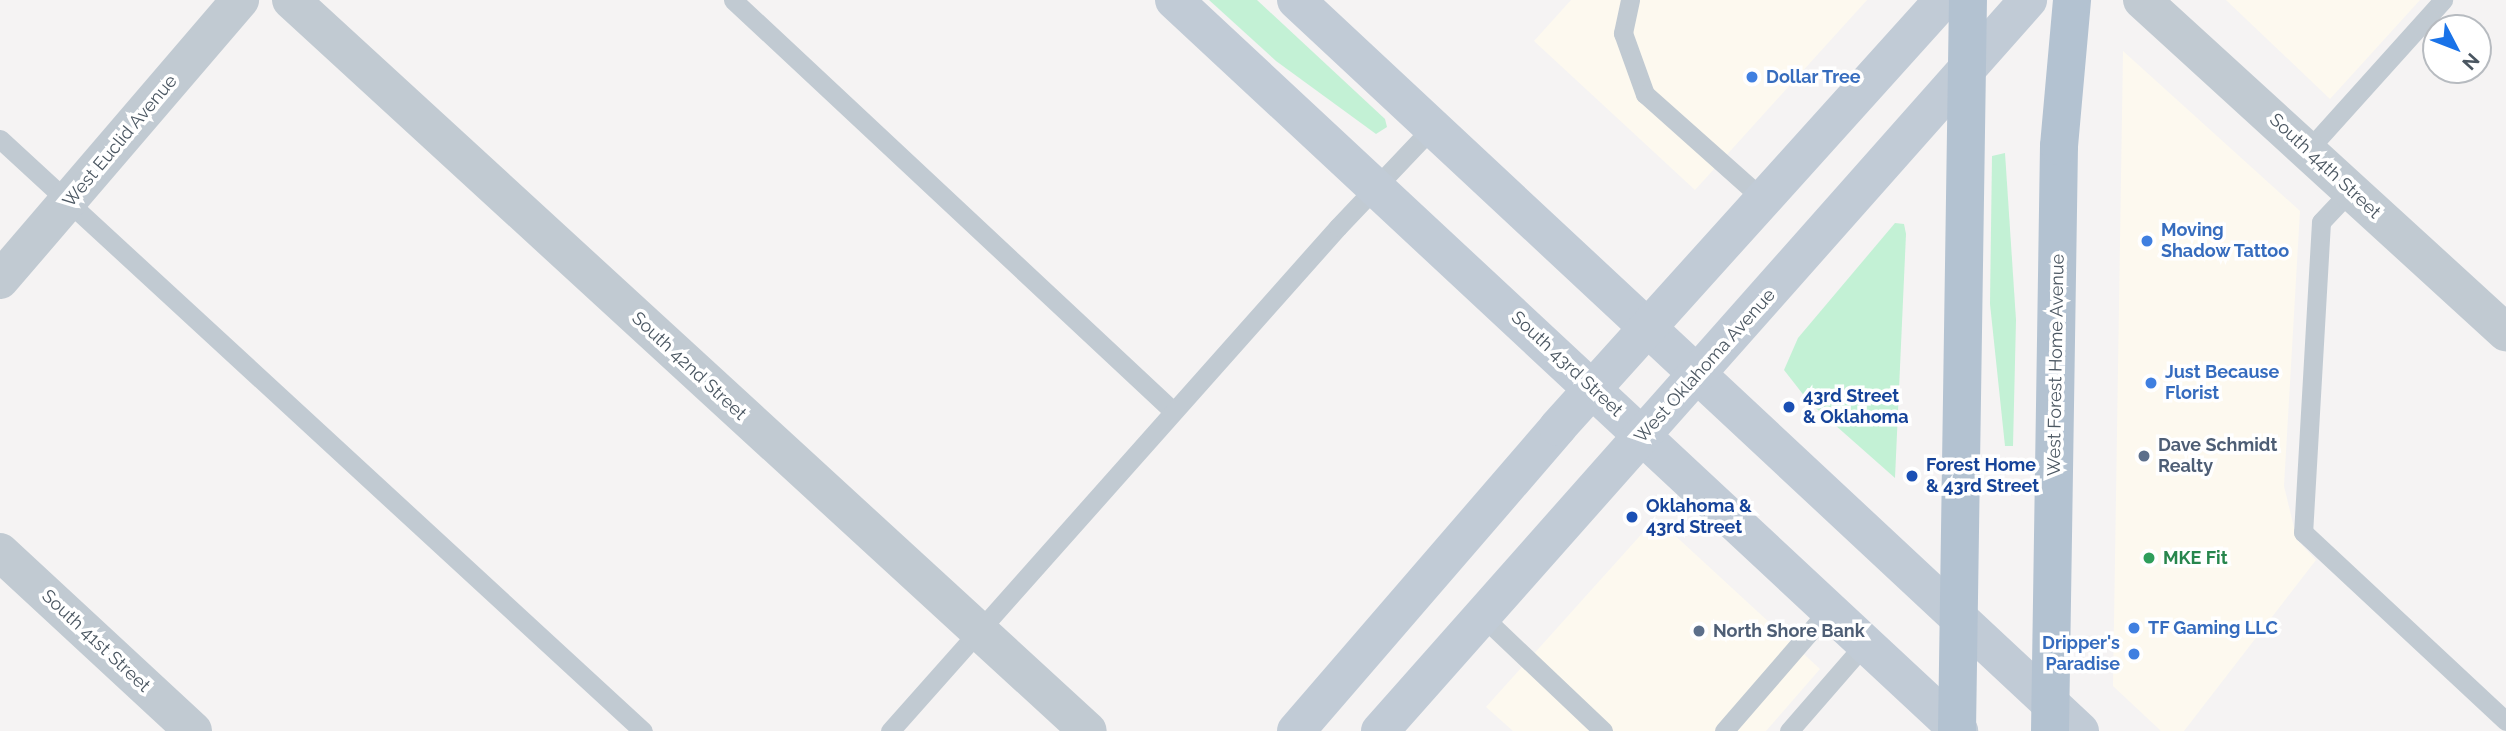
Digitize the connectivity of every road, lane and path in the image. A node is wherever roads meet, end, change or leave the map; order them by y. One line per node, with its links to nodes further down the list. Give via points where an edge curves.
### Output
1 (240, 0): 20 (street, West Euclid Avenue)
2 (291, 0): 32 (street, South 42nd Street)
3 (733, 0): 26 (lane)
4 (1174, 0): 17 (main road, South 43rd Street)
5 (1296, 0): 14 (main road)
6 (1630, 0): 19 (lane, via 1623,33 1645,94)
7 (1943, 0): 19 (main road)
8 (1968, 0): 13 (main road)
9 (2028, 0): 13 (main road, West Oklahoma Avenue)
10 (2072, 0): 34 (main road, West Forest Home Avenue, via 2059,146)
11 (2142, 0): 16 (street, South 44th Street)
12 (2443, 0): 16 (lane)
13 (1964, 74): 24 (main road, West Oklahoma Avenue); 30 (main road)
14 (1433, 127): 17 (lane); 22 (main road)
15 (0, 139): 20 (lane)
16 (2308, 150): 18 (street, South 44th Street)
17 (1376, 187): 25 (main road, South 43rd Street); 26 (lane)
18 (2351, 190): 23 (street, South 44th Street); 35 (lane, via 2321,222 2303,532)
19 (1763, 199): 22 (main road)
20 (68, 203): 21 (street, West Euclid Avenue); 38 (lane)
21 (0, 280)
22 (1647, 327): 24 (main road); 25 (main road)
23 (2506, 332)
24 (1699, 374): 27 (main road, West Oklahoma Avenue); 30 (main road)
25 (1594, 388): 27 (main road, South 43rd Street); 41 (main road)
26 (1173, 411): 32 (lane)
27 (1644, 435): 29 (main road, South 43rd Street); 31 (main road, West Oklahoma Avenue)
28 (0, 552): 37 (street, South 41st Street)
29 (1828, 611): 33 (main road, South 43rd Street); 44 (lane)
30 (1958, 614): 34 (main road); 36 (main road)
31 (1482, 616): 42 (main road, West Oklahoma Avenue); 43 (lane)
32 (977, 632): 39 (lane); 40 (street, South 42nd Street)
33 (1863, 646): 36 (main road, South 43rd Street); 45 (lane)
34 (2051, 717): 46 (main road)
35 (2506, 721)
36 (1957, 730)
37 (193, 731)
38 (643, 731)
39 (890, 731)
40 (1088, 731)
41 (1296, 731)
42 (1380, 731)
43 (1603, 731)
44 (1724, 731)
45 (1789, 731)
46 (2080, 731)

